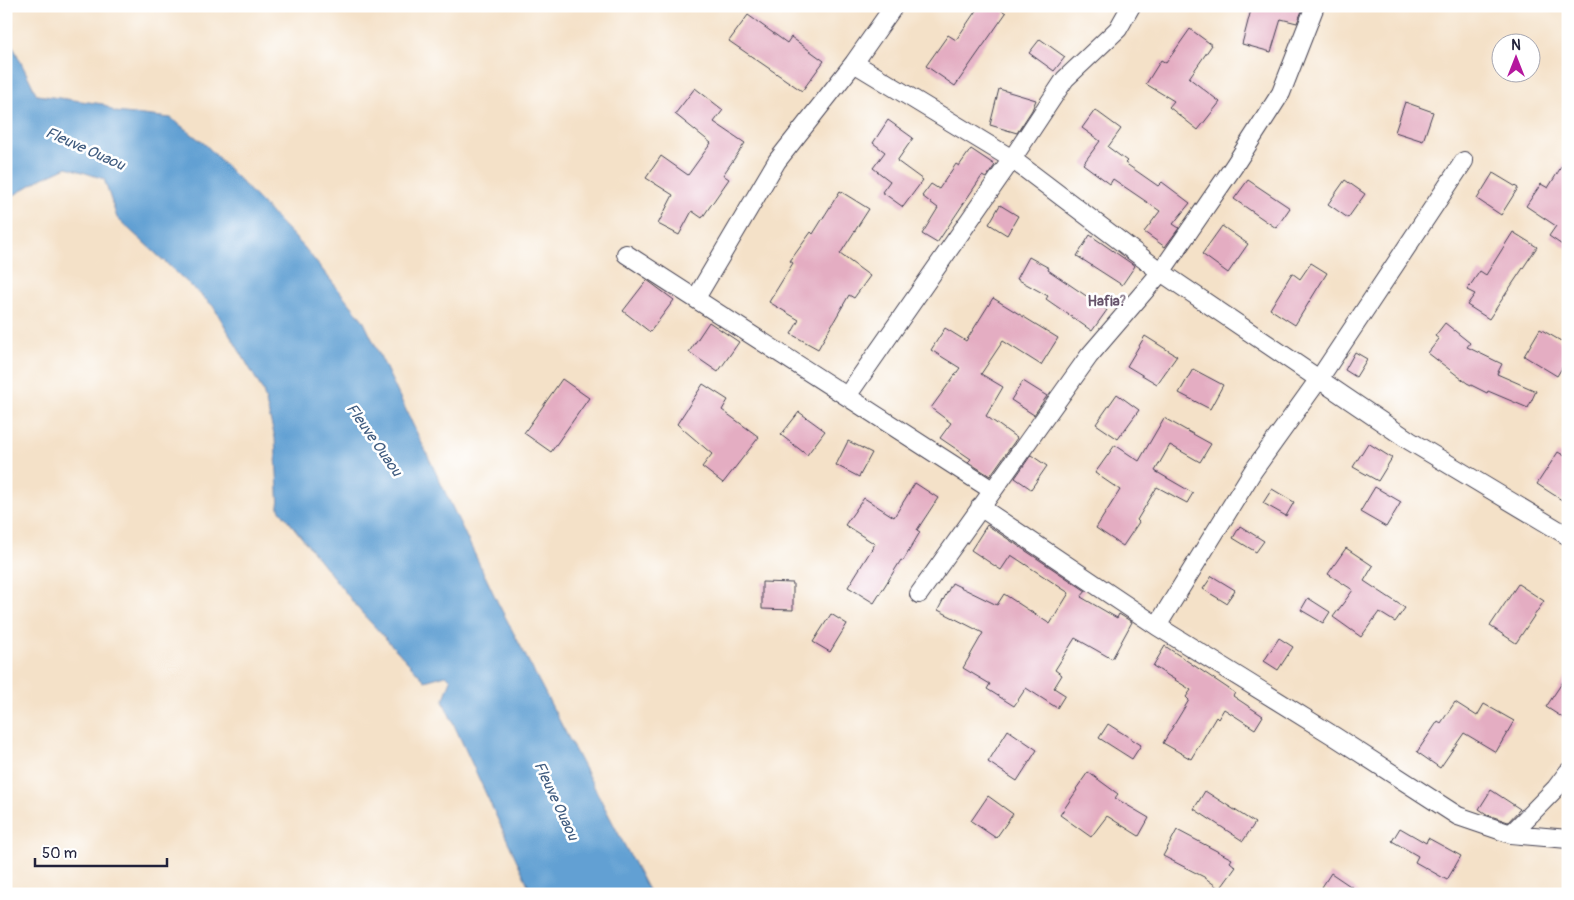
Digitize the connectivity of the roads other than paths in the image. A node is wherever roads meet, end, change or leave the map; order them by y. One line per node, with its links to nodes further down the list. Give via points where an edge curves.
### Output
1 (894, 6): 4 (street)
2 (1131, 6): 5 (street, via 1118,29 1066,78)
3 (1315, 6): 8 (street, via 1280,93)
4 (854, 63): 5 (street); 9 (street, via 777,161)
5 (1012, 159): 8 (street); 11 (street)
6 (1464, 161): 10 (street)
7 (626, 254): 9 (street)
8 (1161, 272): 10 (street); 12 (street, via 1089,356)
9 (696, 298): 11 (street)
10 (1319, 378): 14 (street, via 1410,441); 16 (street, via 1253,471)
11 (847, 396): 12 (street)
12 (992, 490): 13 (street)
13 (980, 507): 15 (street); 16 (street)
14 (1568, 536)
15 (918, 594)
16 (1157, 626): 18 (street, via 1458,816)
17 (1568, 772): 18 (street)
18 (1511, 834): 19 (street)
19 (1568, 839)

